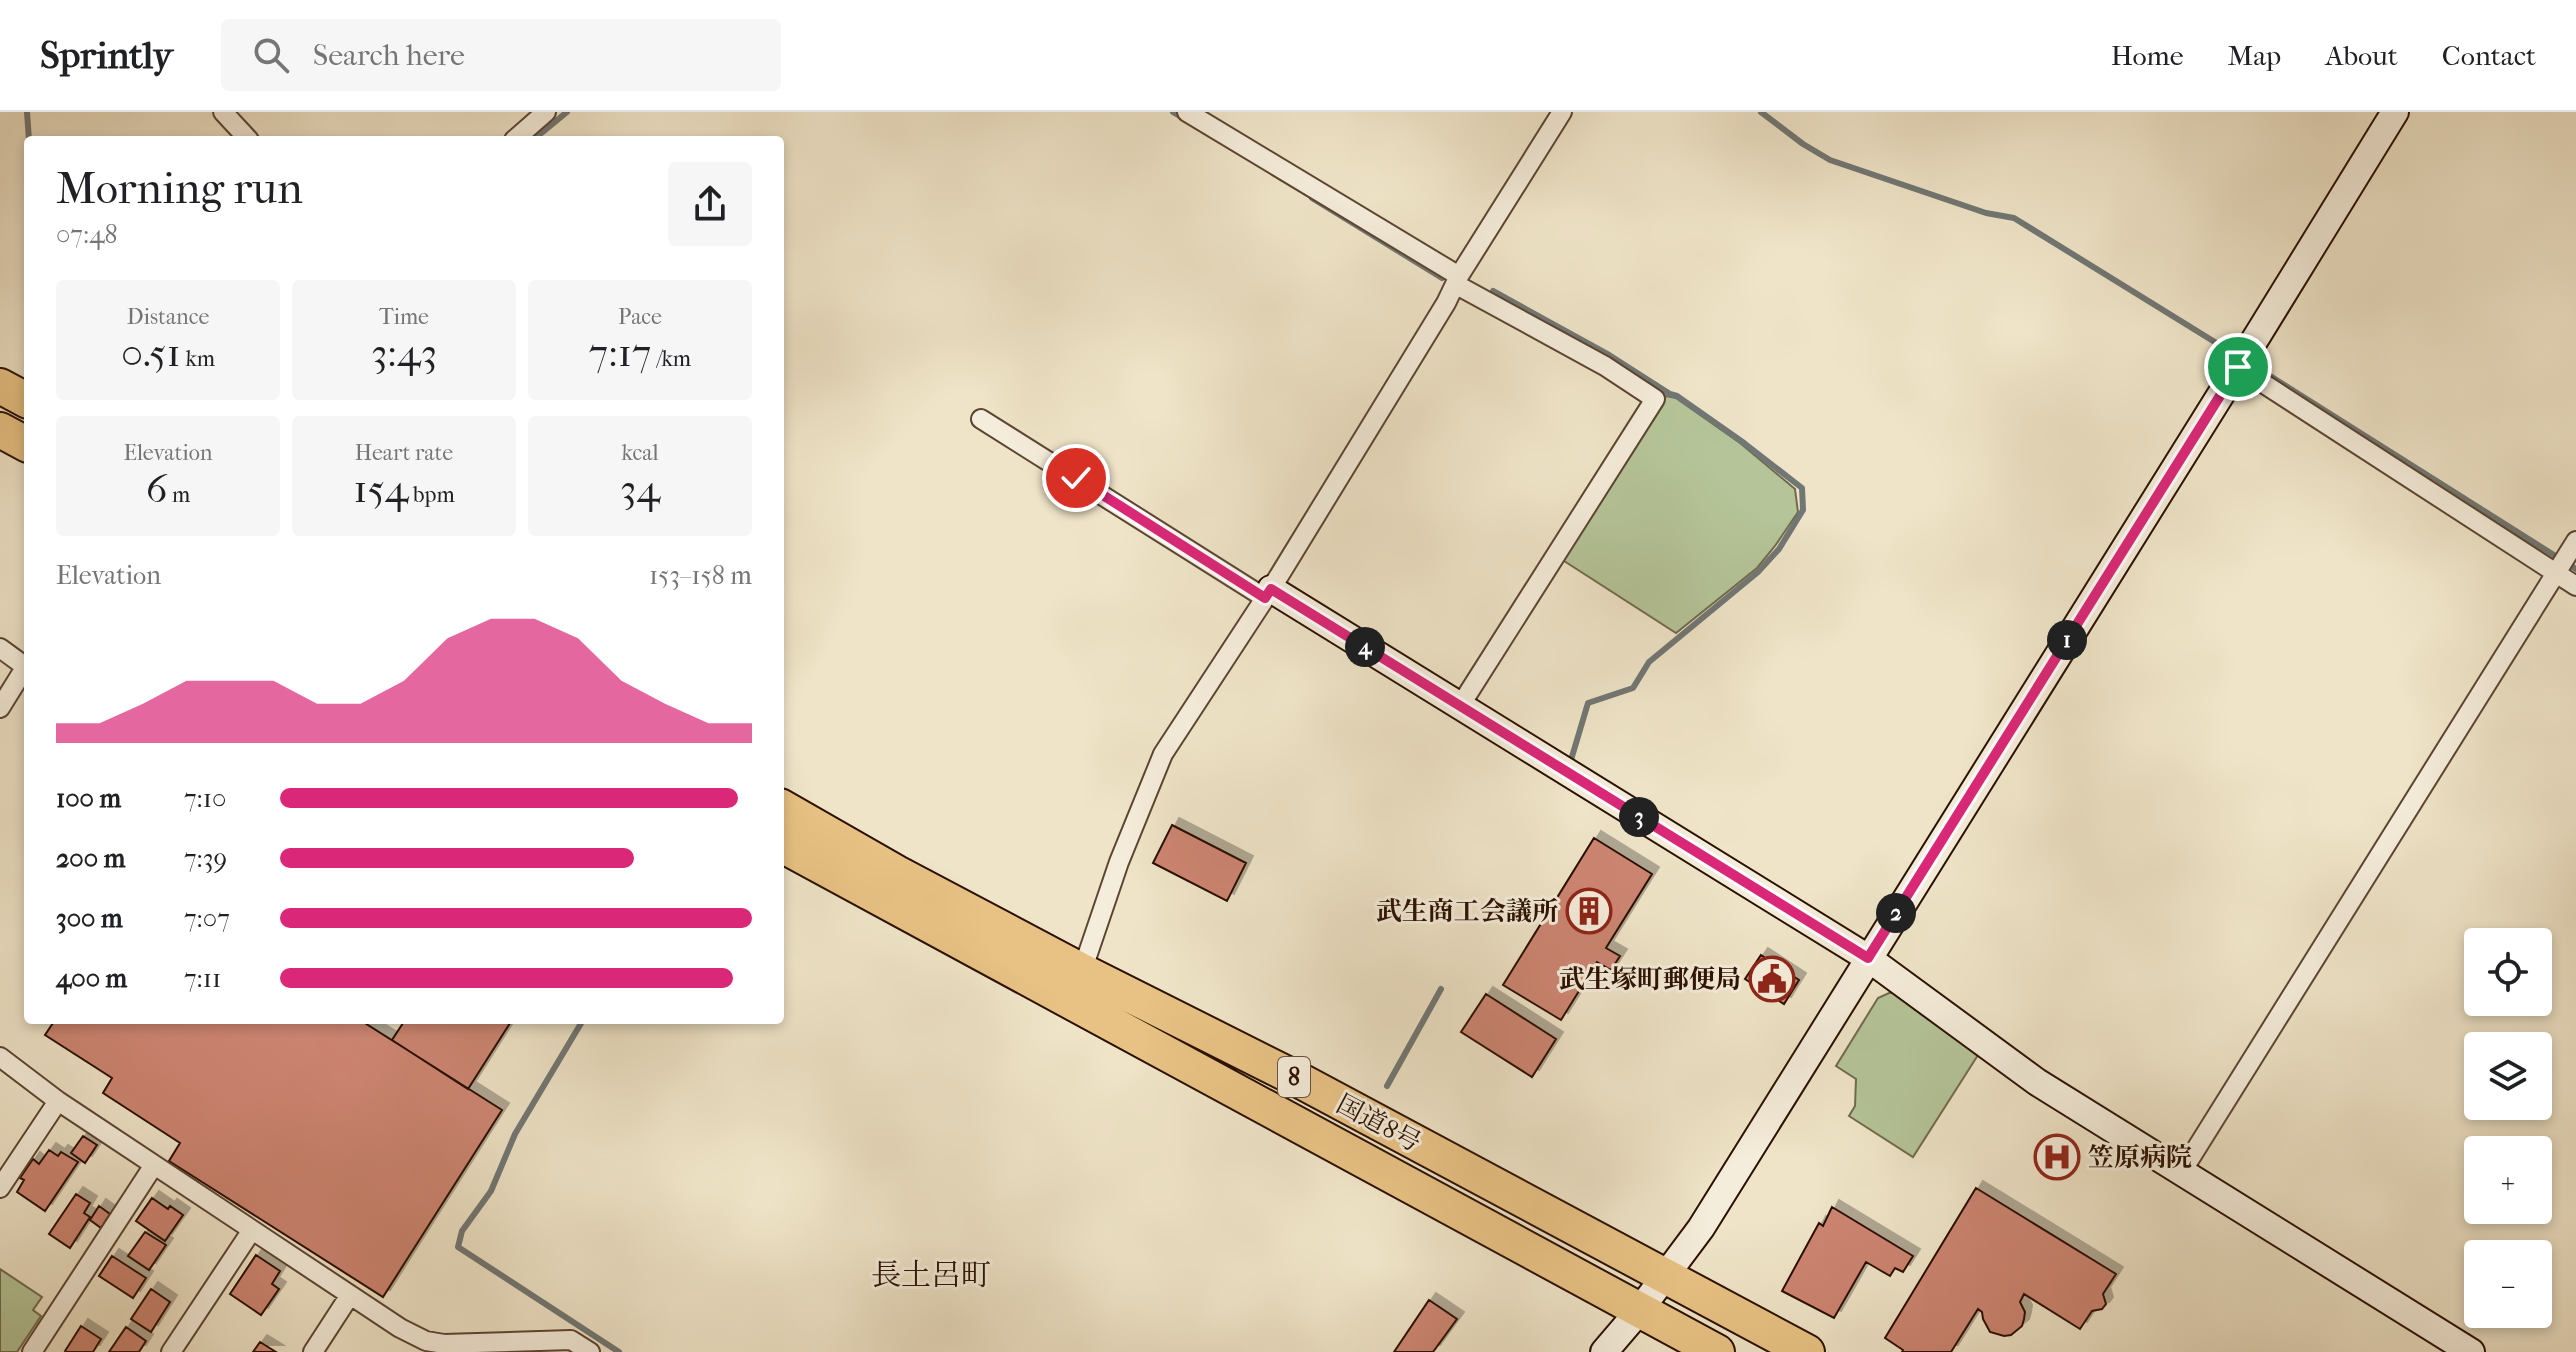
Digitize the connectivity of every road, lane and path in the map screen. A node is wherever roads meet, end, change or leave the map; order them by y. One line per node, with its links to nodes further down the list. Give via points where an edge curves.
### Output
1 (223, 112): 6 (street)
2 (1187, 112): 8 (street)
3 (1562, 112): 8 (street)
4 (2395, 112): 9 (street)
5 (537, 115): 7 (street)
6 (245, 136)
7 (518, 136)
8 (1457, 280): 18 (street); 22 (street, via 1655,399)
9 (2238, 367): 16 (street); 26 (street)
10 (0, 386): 11 (highway)
11 (24, 399)
12 (981, 419): 18 (street)
13 (0, 430): 14 (highway)
14 (24, 443)
15 (2576, 541): 16 (street)
16 (2556, 573): 17 (street); 31 (street)
17 (2576, 586)
18 (1268, 594): 22 (street); 27 (street, via 1163,754)
19 (0, 648): 20 (street)
20 (24, 663)
21 (24, 670): 23 (street)
22 (1460, 706): 26 (street)
23 (0, 708)
24 (784, 808): 27 (highway, 国道8号 / 8)
25 (784, 846): 36 (highway, 国道8号 / 8)
26 (1868, 958): 31 (street, via 2037,1082); 34 (street, via 1701,1228)
27 (1082, 971): 34 (highway, 国道8号 / 8, via 1299,1080)
28 (0, 1057): 29 (street)
29 (58, 1101): 30 (street); 32 (street)
30 (154, 1165): 33 (street); 38 (street)
31 (2181, 1173): 45 (street)
32 (0, 1188)
33 (252, 1230): 35 (street); 39 (street)
34 (1664, 1276): 36 (street); 44 (highway, 国道8号 / 8)
35 (350, 1295): 37 (street); 40 (street)
36 (1639, 1311): 42 (street); 43 (highway, 国道8号 / 8)
37 (443, 1348): 41 (street, via 571,1340)
38 (32, 1352)
39 (171, 1352)
40 (313, 1352)
41 (590, 1352)
42 (1604, 1352)
43 (1717, 1352)
44 (1807, 1352)
45 (2471, 1352)

